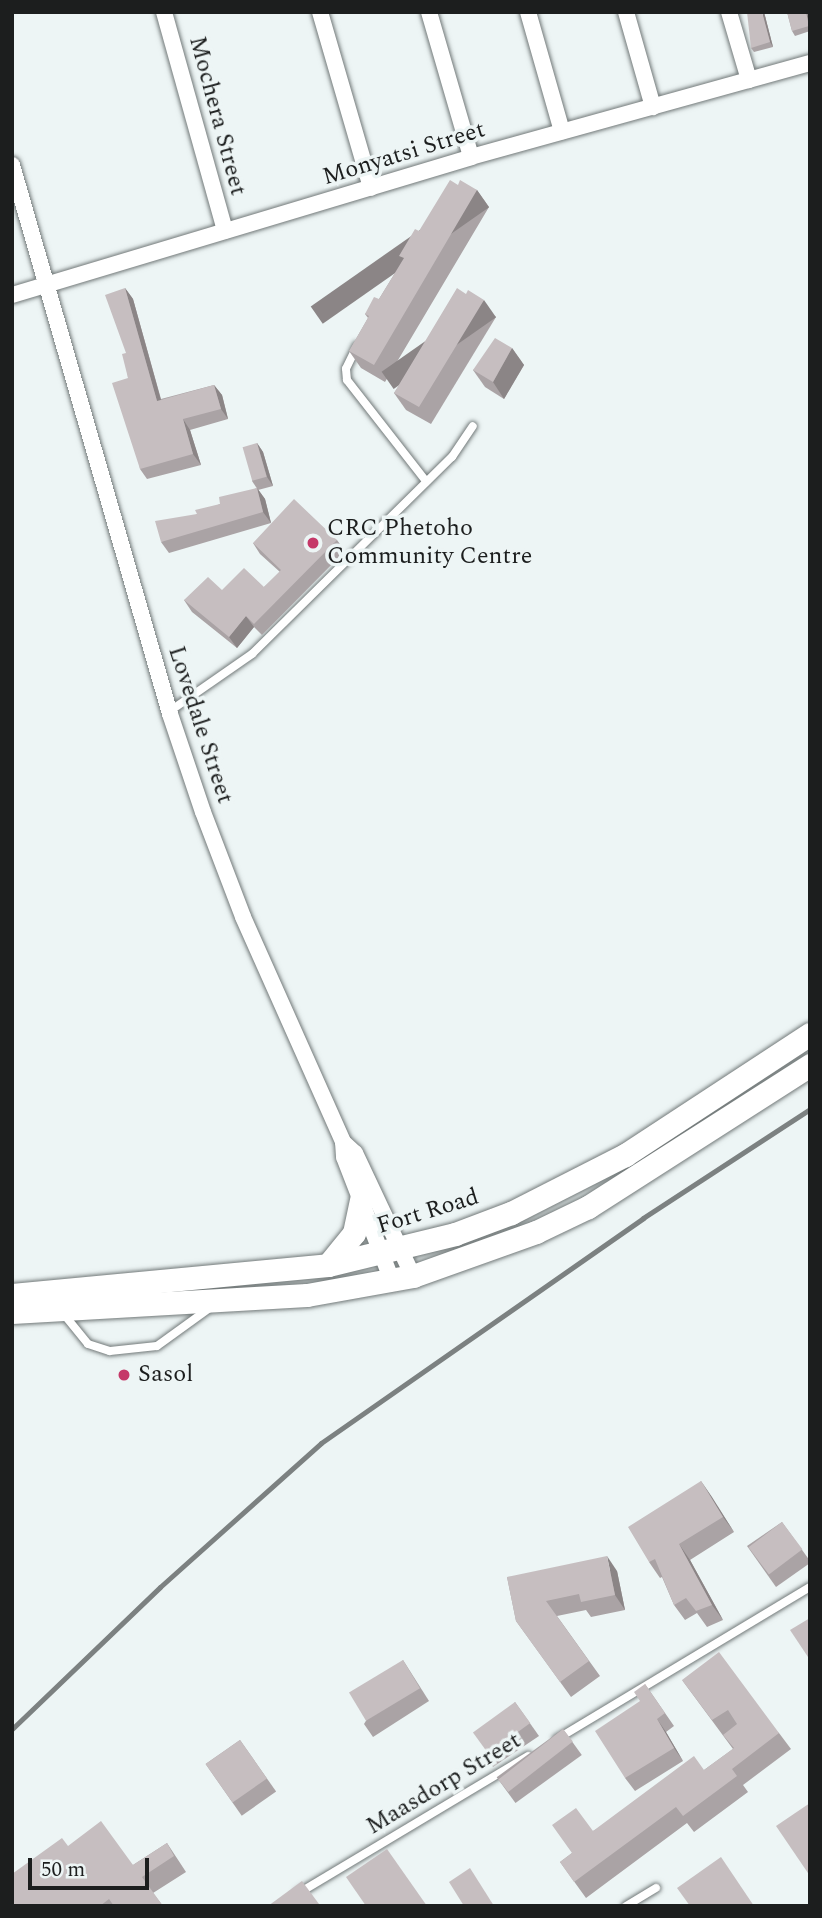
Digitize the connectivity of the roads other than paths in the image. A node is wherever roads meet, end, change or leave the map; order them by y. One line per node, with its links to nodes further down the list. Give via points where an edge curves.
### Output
1 (164, 12): 14 (street, Mochera Street)
2 (320, 12): 13 (street)
3 (429, 12): 11 (street)
4 (528, 12): 10 (street)
5 (626, 12): 9 (street)
6 (729, 12): 8 (street)
7 (810, 63): 8 (street, Monyatsi Street)
8 (749, 80): 9 (street, Monyatsi Street)
9 (653, 107): 10 (street, Monyatsi Street)
10 (562, 131): 11 (street, Monyatsi Street)
11 (471, 157): 13 (street, Monyatsi Street)
12 (12, 165): 15 (street, Lovedale Street)
13 (371, 188): 14 (street, Monyatsi Street)
14 (225, 231): 15 (street, Monyatsi Street)
15 (46, 285): 16 (street, Monyatsi Street); 20 (street, Lovedale Street)
16 (12, 295)
17 (365, 333): 19 (lane, via 347,363 347,380)
18 (473, 426): 19 (lane, via 462,446)
19 (426, 481): 20 (lane, via 252,654)
20 (170, 711): 23 (street, Lovedale Street, via 243,917)
21 (810, 1034): 25 (main road, Fort Road, via 571,1185 511,1213)
22 (810, 1065): 27 (main road, via 588,1207 536,1232)
23 (343, 1142): 24 (street, Lovedale Street); 25 (street, via 355,1153)
24 (361, 1200): 25 (street, Lovedale Street); 26 (main road, via 354,1233)
25 (393, 1252): 26 (main road, Fort Road); 27 (street, Lovedale Street)
26 (328, 1265): 28 (main road, Fort Road)
27 (403, 1279): 29 (main road, via 307,1295)
28 (12, 1295)
29 (220, 1301): 30 (main road); 30 (lane, via 157,1346 110,1351 88,1344)
30 (59, 1308): 31 (main road)
31 (12, 1312)
32 (810, 1587): 33 (lane, Maasdorp Street)
33 (550, 1743)
34 (538, 1750): 36 (lane, Maasdorp Street)
35 (656, 1888): 37 (lane)
36 (290, 1899)
37 (626, 1906)

